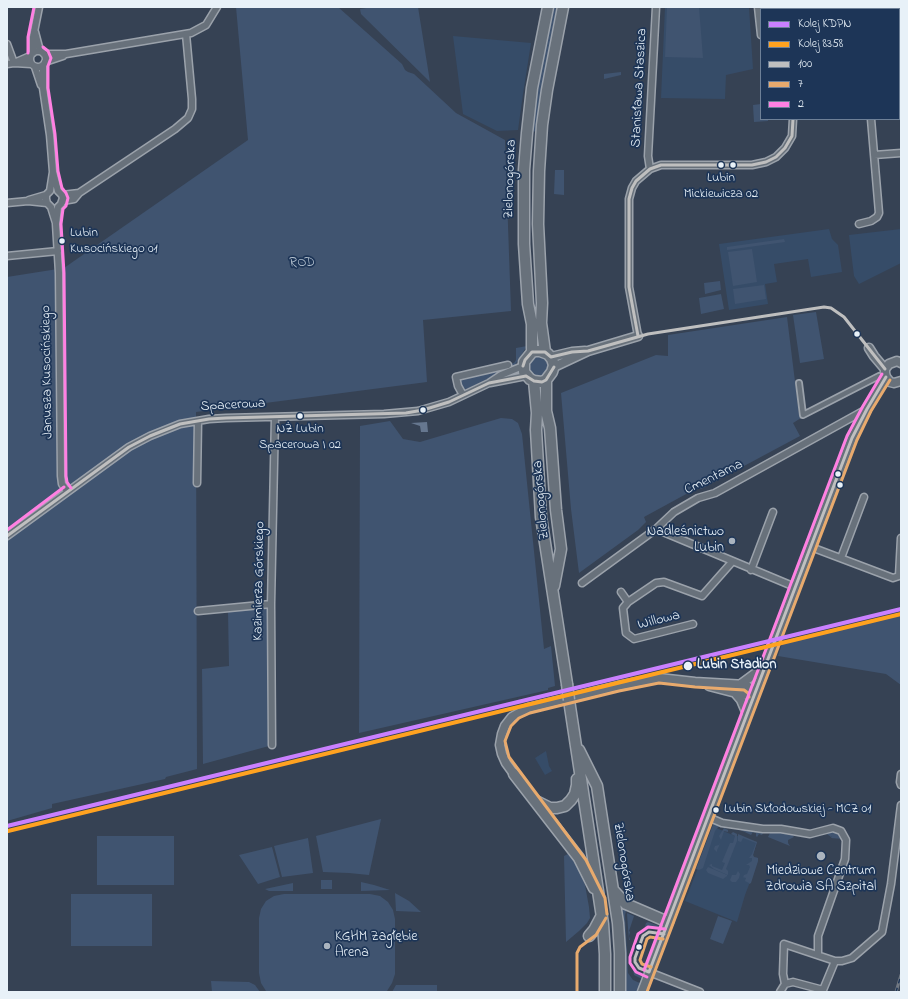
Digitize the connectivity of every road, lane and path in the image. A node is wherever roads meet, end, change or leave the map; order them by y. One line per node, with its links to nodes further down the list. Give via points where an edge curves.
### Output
1 (39, 7): 8 (street)
2 (217, 7): 9 (street, via 206,25)
3 (548, 7): 37 (main road, Zielonogórska, via 532,93 524,170 524,244 532,324)
4 (563, 7): 38 (main road, Zielonogórska, via 547,90 539,171 541,323)
5 (656, 7): 23 (street, Stanisława Staszica, via 648,156)
6 (758, 7): 7 (street)
7 (760, 26)
8 (35, 32): 11 (street); 12 (street)
9 (186, 34): 13 (street); 26 (street, via 192,98 192,109 188,118 79,193)
10 (7, 44): 14 (street)
11 (42, 53): 12 (street); 13 (street); 16 (street, via 46,59)
12 (31, 54): 14 (street); 17 (street)
13 (66, 54): 16 (street)
14 (14, 63): 15 (street); 17 (street)
15 (7, 64)
16 (44, 64): 17 (street); 18 (street)
17 (33, 66): 18 (street)
18 (43, 88): 24 (street)
19 (793, 120): 23 (street, via 792,136 785,148 766,162 752,165 661,165)
20 (871, 120): 22 (street)
21 (901, 153): 22 (street)
22 (874, 155): 32 (street, via 879,213 871,221)
23 (650, 169): 35 (street, via 636,181 629,199 629,287)
24 (53, 172): 25 (street); 26 (street)
25 (48, 193): 26 (street, via 54,190); 27 (street); 29 (street)
26 (61, 196): 30 (street)
27 (28, 201): 28 (street); 29 (street)
28 (7, 202)
29 (49, 205): 30 (street); 31 (street)
30 (58, 207): 31 (street)
31 (56, 224): 33 (street, Janusza Kusocińskiego)
32 (859, 224)
33 (58, 251): 34 (street); 52 (street, Janusza Kusocińskiego, via 61,476 62,484)
34 (7, 256)
35 (638, 336): 38 (street)
36 (869, 348): 41 (street)
37 (532, 352): 38 (main road, via 536,351); 42 (main road, via 525,360)
38 (550, 359): 43 (main road)
39 (901, 363): 41 (street, via 897,361)
40 (508, 365): 47 (street, via 456,377)
41 (886, 374): 44 (street, via 894,383); 46 (street, via 803,414); 48 (street)
42 (528, 375): 43 (main road, via 542,382); 45 (street, Spacerowa); 45 (street, Spacerowa, via 501,375); 64 (main road, Zielonogórska, via 537,413 540,507)
43 (546, 380): 64 (main road, Zielonogórska, via 546,411 550,428 561,549)
44 (901, 381)
45 (489, 383): 47 (street, Spacerowa)
46 (799, 383)
47 (463, 395): 49 (street, Spacerowa, via 438,406 406,412)
48 (867, 409): 55 (street, Cmentarna, via 715,493 698,498 680,508); 58 (street, via 852,438)
49 (275, 417): 50 (street, Spacerowa); 67 (street, Kazimierza Górskiego)
50 (198, 421): 51 (street); 52 (street, Spacerowa, via 180,424 141,440)
51 (197, 483)
52 (67, 491): 56 (street, Spacerowa)
53 (864, 497): 59 (street)
54 (773, 512): 61 (street)
55 (656, 529): 60 (street); 62 (street, Cmentarna)
56 (7, 536)
57 (901, 538): 59 (street, via 899,576 893,578)
58 (811, 547): 59 (street); 63 (street)
59 (841, 558)
60 (732, 562): 61 (street); 66 (street, Willowa, via 702,596 664,582 656,583)
61 (751, 570): 63 (street)
62 (582, 583)
63 (795, 588): 70 (street)
64 (553, 592): 76 (main road, Zielonogórska, bridge)
65 (621, 592): 66 (street)
66 (628, 602): 69 (street, Willowa, via 623,608 626,633 634,639)
67 (271, 604): 68 (street); 77 (street, Kazimierza Górskiego)
68 (198, 611)
69 (693, 624)
70 (766, 666): 72 (street); 74 (street)
71 (695, 682): 72 (street); 73 (street); 79 (street, via 652,679 522,710 506,724 500,740 503,756)
72 (741, 684): 74 (street, via 750,688)
73 (734, 693): 74 (street); 75 (street, via 741,700)
74 (754, 696): 75 (street)
75 (747, 714): 84 (street)
76 (575, 741): 78 (main road, Zielonogórska); 85 (main road, Zielonogórska, via 597,786)
77 (272, 745)
78 (578, 757): 82 (main road, via 577,785 574,796 568,803 560,808 550,808); 86 (main road, Zielonogórska)
79 (514, 774): 82 (main road)
80 (901, 774): 81 (street)
81 (901, 785)
82 (532, 797): 86 (main road, via 579,859)
83 (901, 805): 91 (street, via 882,932 852,958 842,962)
84 (708, 817): 88 (street); 90 (street, via 722,823 810,834 832,828 841,831 846,840 845,859 818,936)
85 (613, 890): 88 (main road, via 626,904); 96 (main road, Zielonogórska, via 620,944)
86 (600, 900): 87 (main road, Zielonogórska)
87 (602, 915): 89 (main road); 95 (main road, Zielonogórska)
88 (668, 922): 92 (street)
89 (588, 936)
90 (818, 955): 91 (street); 93 (street, via 784,944)
91 (835, 961): 94 (street)
92 (649, 972): 97 (street); 98 (street)
93 (785, 984): 94 (street, via 800,983); 99 (street)
94 (823, 991)
95 (605, 992)
96 (620, 992)
97 (642, 992)
98 (698, 992)
99 (780, 992)

